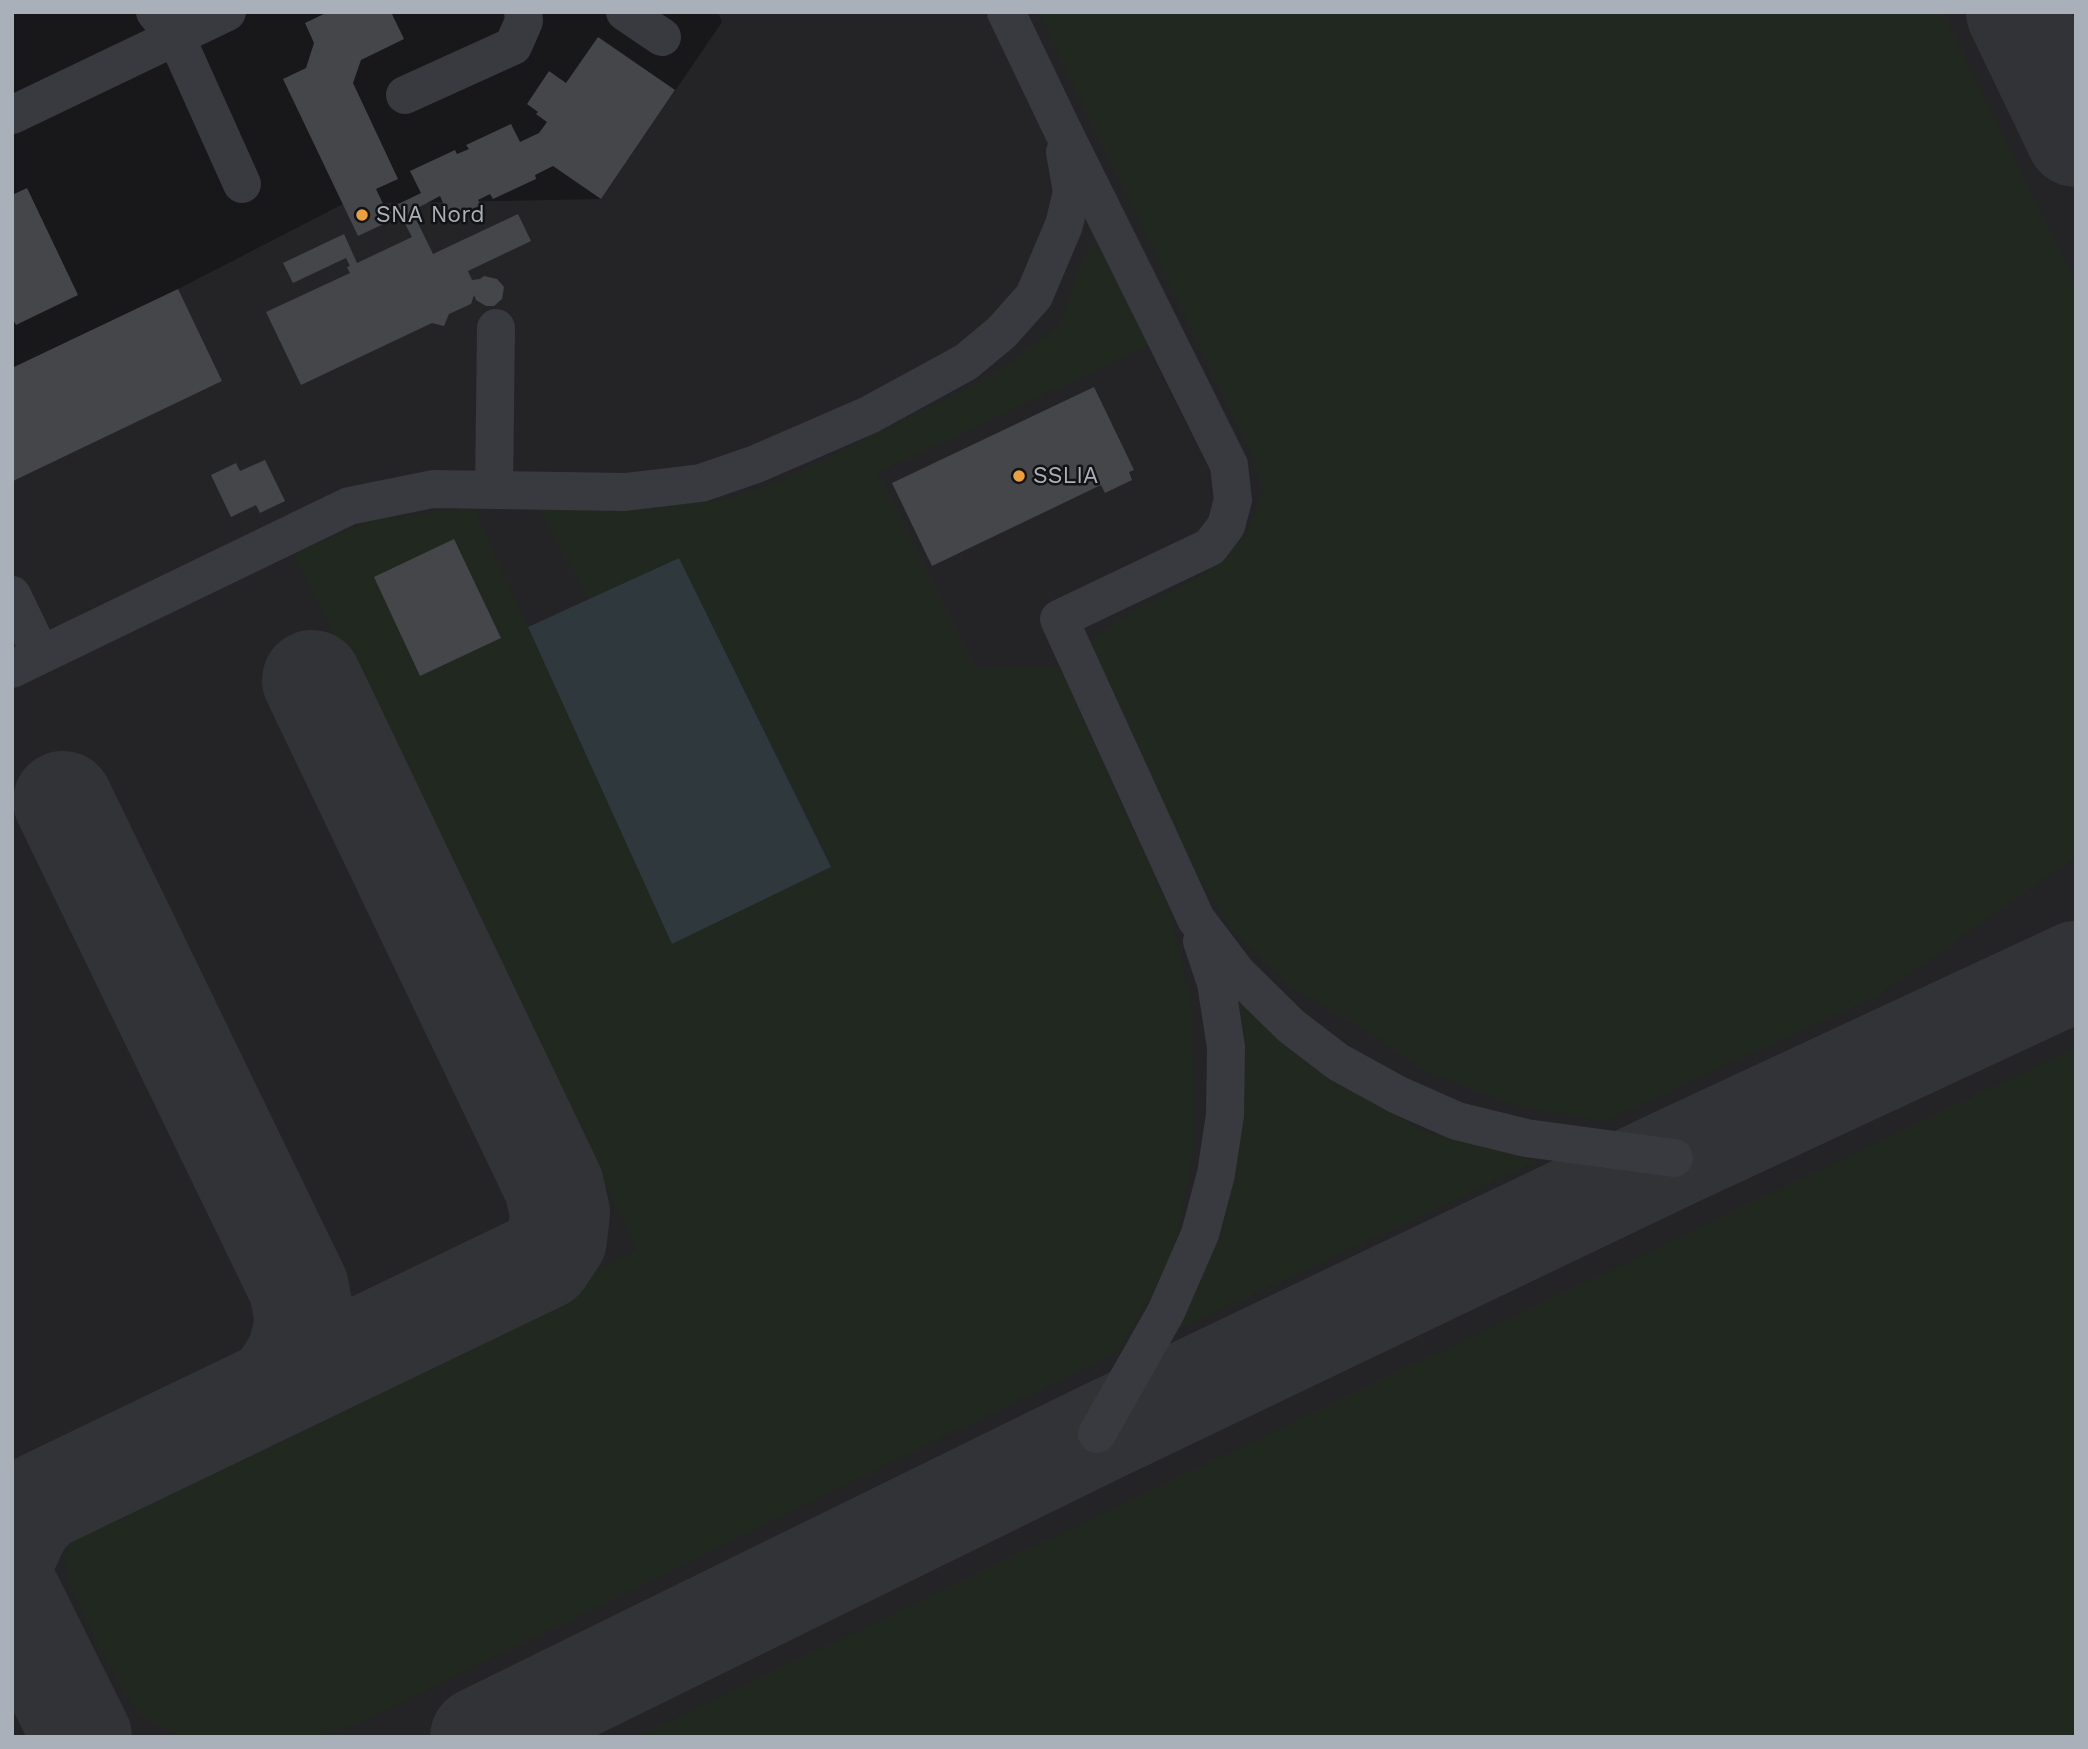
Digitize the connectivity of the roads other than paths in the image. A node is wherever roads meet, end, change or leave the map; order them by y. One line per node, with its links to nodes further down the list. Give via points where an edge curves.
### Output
1 (227, 12): 5 (lane)
2 (523, 12): 7 (lane, via 513,46)
3 (625, 12): 6 (lane)
4 (1006, 12): 9 (lane)
5 (165, 25): 8 (lane); 10 (lane)
6 (662, 37)
7 (405, 95)
8 (12, 115)
9 (1062, 129): 12 (lane, via 1072,192 1065,225 1034,296 1002,332 966,362 869,415 701,483 625,492); 15 (lane, via 1229,465 1233,500 1226,526 1210,547 1059,619)
10 (242, 184)
11 (496, 328): 12 (lane)
12 (494, 489): 14 (lane, via 433,489 349,506)
13 (12, 595): 14 (lane)
14 (27, 662)
15 (1196, 919): 16 (lane, via 1237,972 1290,1026 1338,1062 1398,1096 1457,1121 1526,1138); 17 (lane, via 1216,983 1226,1047 1226,1115 1216,1174 1200,1234 1166,1312)
16 (1674, 1158)
17 (1097, 1434)

